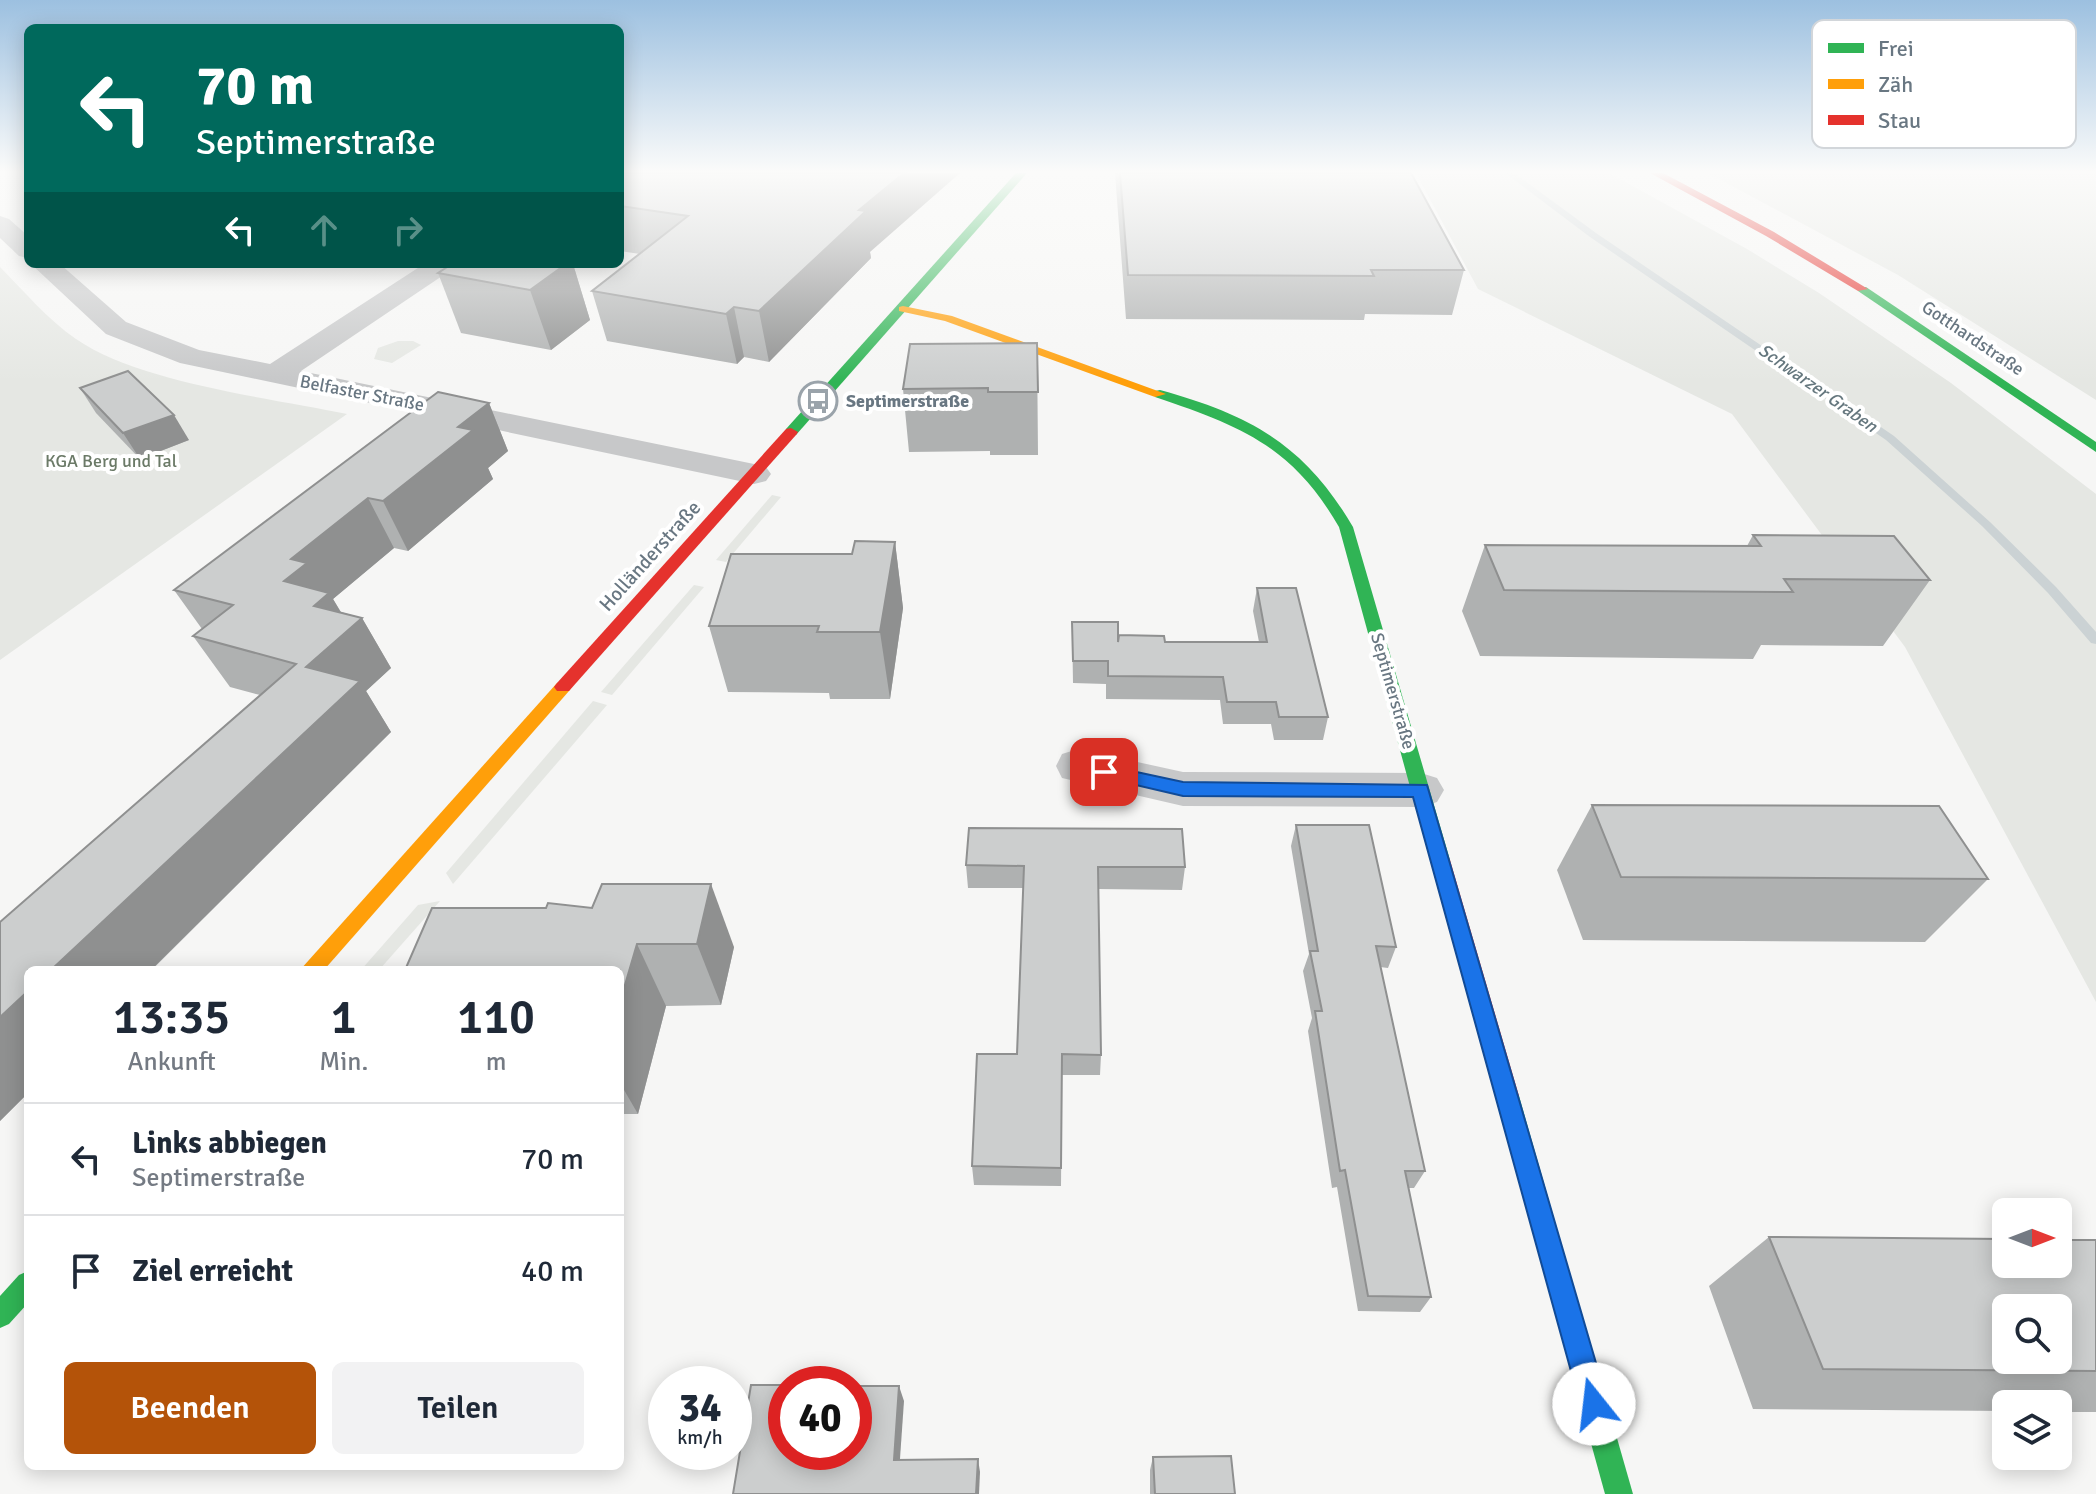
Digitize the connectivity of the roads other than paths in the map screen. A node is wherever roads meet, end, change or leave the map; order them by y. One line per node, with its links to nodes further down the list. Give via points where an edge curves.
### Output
1 (961, 243): 5 (street, Holländerstraße)
2 (1785, 243): 7 (street, Gotthardstraße, via 1995,375)
3 (48, 268): 6 (street, Belfaster Straße, via 116,328 191,357)
4 (436, 268): 6 (street)
5 (903, 309): 8 (street, Holländerstraße); 10 (street, Septimerstraße, via 948,318 1191,403 1281,445 1334,503 1346,527)
6 (274, 375): 8 (street, Belfaster Straße)
7 (2096, 448)
8 (754, 474): 11 (street, Holländerstraße)
9 (1078, 766): 10 (street, via 1183,789)
10 (1421, 790): 14 (street, Septimerstraße)
11 (315, 966)
12 (24, 1288): 13 (street)
13 (0, 1315)
14 (1619, 1494)

